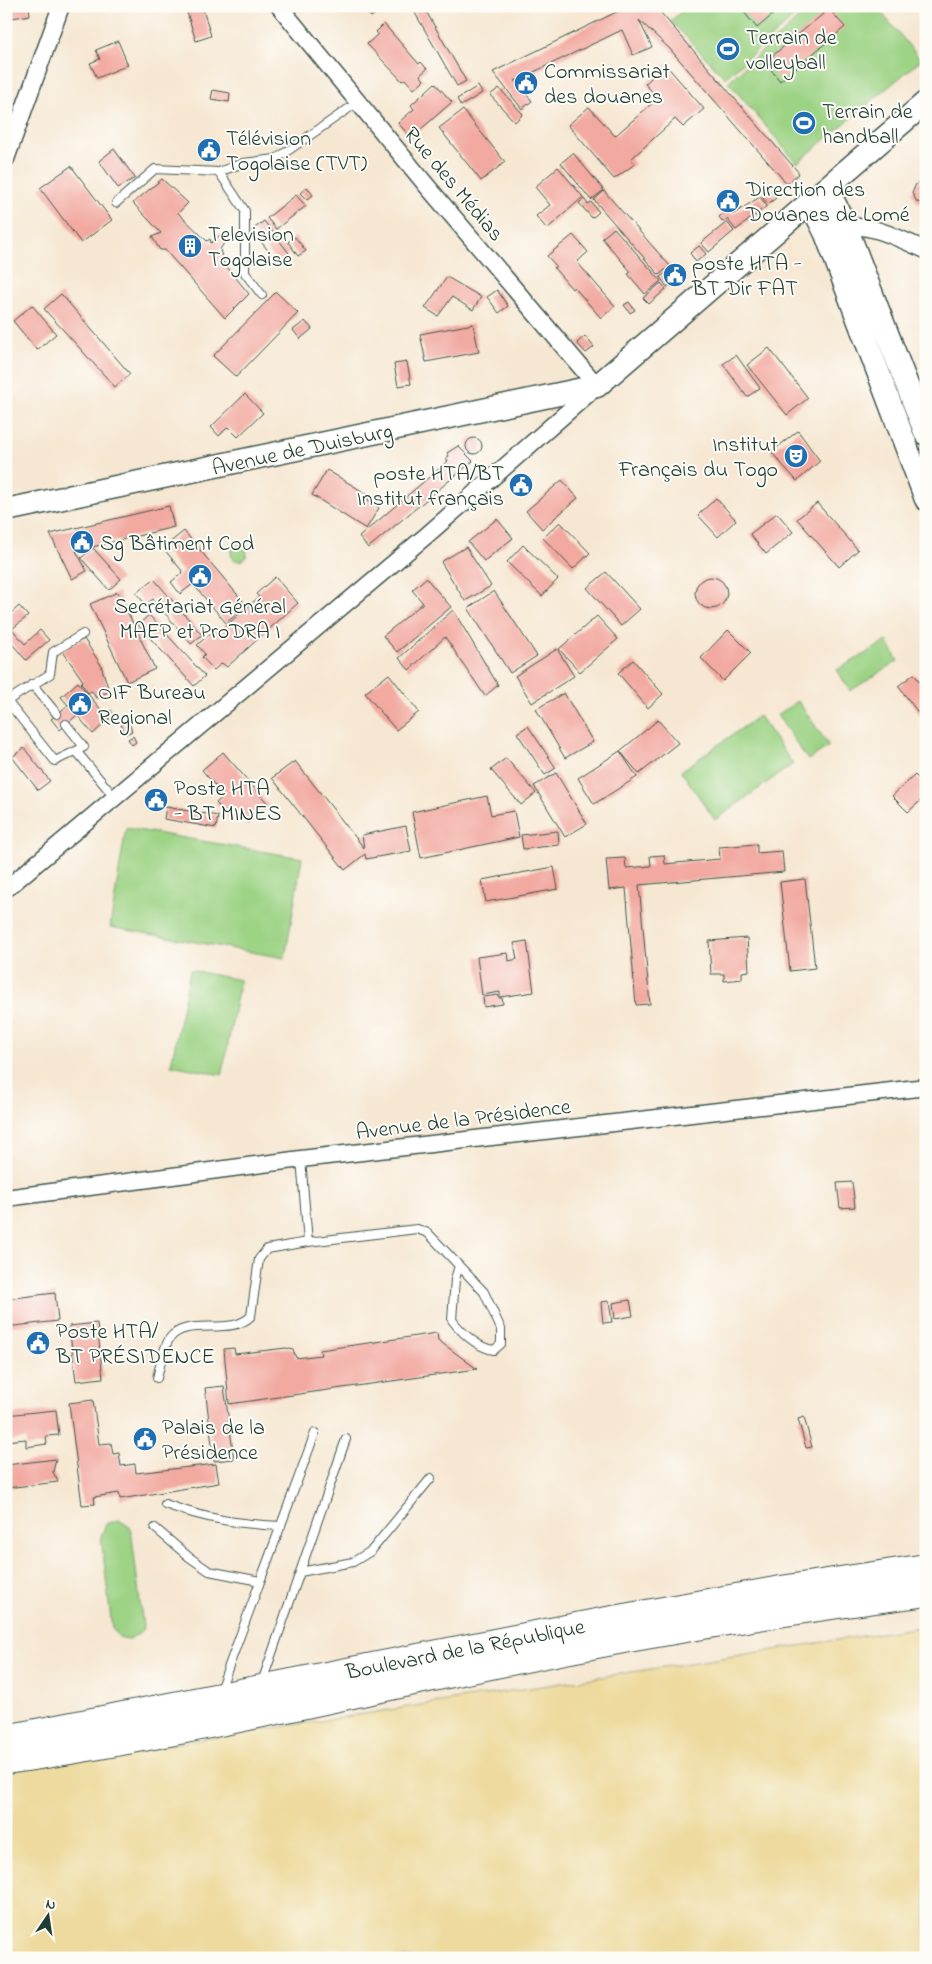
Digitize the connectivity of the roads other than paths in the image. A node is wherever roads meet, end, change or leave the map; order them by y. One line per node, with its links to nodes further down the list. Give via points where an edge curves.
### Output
1 (61, 6): 5 (street)
2 (279, 6): 3 (street, Rue des Médias)
3 (358, 102): 6 (lane, via 276,160 243,163); 13 (street, Rue des Médias)
4 (926, 102): 7 (street)
5 (6, 159)
6 (219, 172): 9 (lane, via 155,170); 12 (lane, via 245,211 245,273)
7 (827, 188): 8 (street); 10 (street)
8 (810, 202): 10 (street); 13 (street)
9 (116, 203)
10 (836, 230): 11 (street, via 862,226); 14 (street); 15 (street)
11 (926, 250)
12 (262, 295)
13 (597, 386): 16 (street, Avenue de Duisburg); 22 (street)
14 (926, 434)
15 (926, 499)
16 (6, 510)
17 (83, 634): 18 (lane, via 53,652 50,674)
18 (32, 684): 19 (lane); 21 (lane, via 7,700 55,762)
19 (57, 714)
20 (66, 724): 21 (lane, via 84,747)
21 (77, 752): 22 (lane)
22 (116, 799): 23 (street)
23 (6, 889)
24 (926, 1087): 25 (street, Avenue de la Présidence)
25 (301, 1159): 26 (street, Avenue de la Présidence); 27 (lane)
26 (6, 1198)
27 (308, 1242): 28 (lane, via 417,1229 428,1233); 29 (lane, via 263,1252 259,1259 251,1316 239,1324 188,1328 177,1332 170,1338)
28 (458, 1266): 28 (lane, via 452,1320 486,1349 494,1350 501,1344 501,1329 484,1292)
29 (157, 1378)
30 (315, 1433): 34 (lane)
31 (346, 1439): 37 (lane)
32 (431, 1478): 37 (lane, via 361,1559)
33 (165, 1504): 34 (lane, via 201,1517 240,1524)
34 (280, 1526): 38 (lane)
35 (155, 1528): 38 (lane, via 209,1571)
36 (926, 1568): 40 (highway, Boulevard de la République, via 612,1620)
37 (300, 1572): 40 (lane)
38 (260, 1581): 41 (lane)
39 (926, 1592): 43 (highway, Boulevard de la République, via 618,1640 153,1735)
40 (260, 1688): 41 (highway, Boulevard de la République)
41 (217, 1697): 42 (highway, Boulevard de la République)
42 (6, 1739)
43 (6, 1760)

